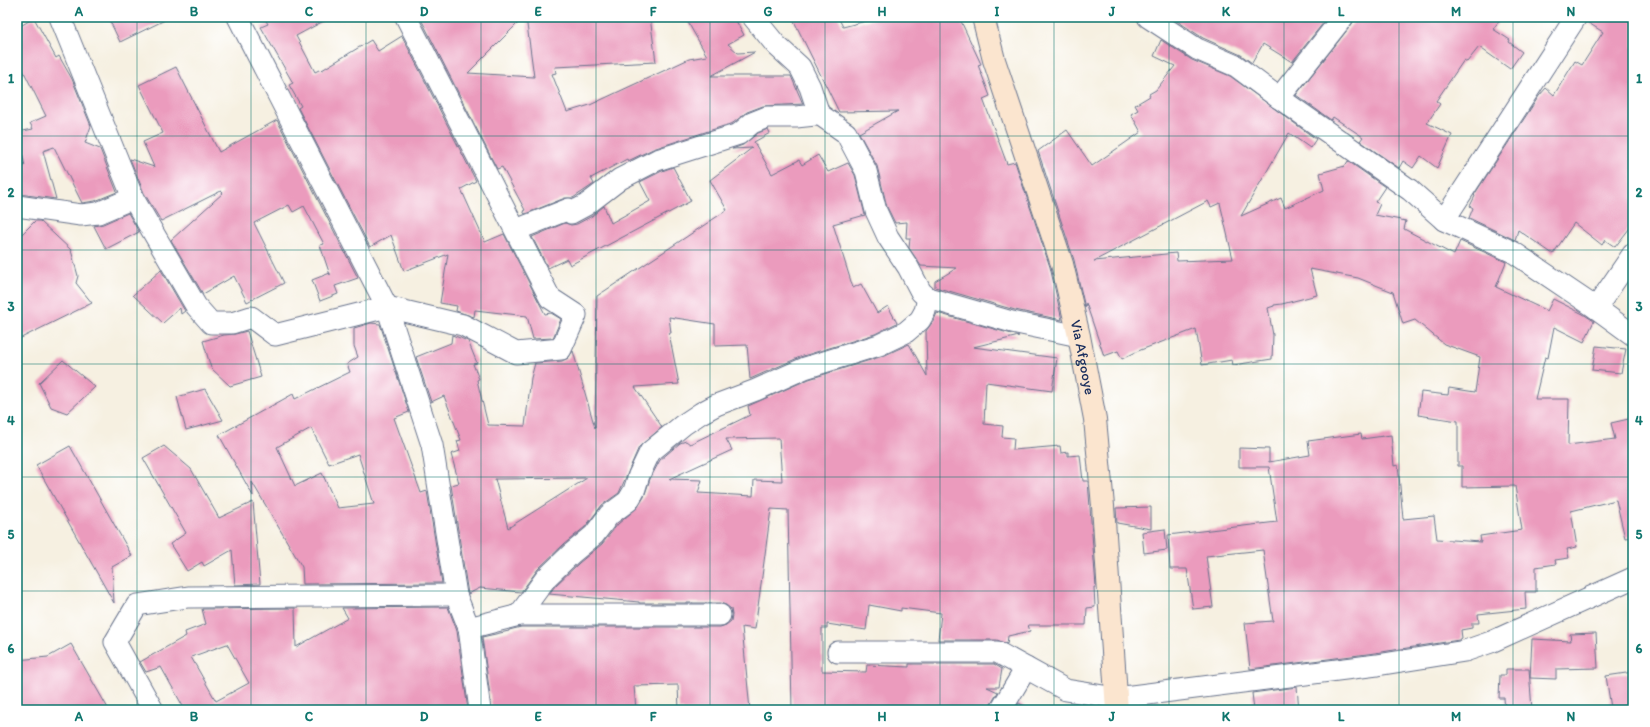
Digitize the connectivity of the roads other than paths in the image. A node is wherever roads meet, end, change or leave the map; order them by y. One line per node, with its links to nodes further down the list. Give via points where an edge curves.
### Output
1 (60, 17): 11 (street)
2 (238, 17): 17 (street)
3 (406, 17): 14 (street)
4 (983, 17): 20 (main road, Via Afgooye, via 994,60 1062,264)
5 (1148, 17): 9 (street, via 1197,49 1236,66)
6 (1343, 17): 9 (street)
7 (1576, 17): 13 (street)
8 (756, 18): 10 (street, via 776,45 800,67)
9 (1279, 98): 13 (street, via 1410,190)
10 (819, 114): 14 (street, via 767,117 752,123 739,134 657,160 620,179 571,213 569,209); 16 (street, via 846,133 866,171 876,211 888,237 921,292)
11 (133, 198): 12 (street, via 98,213 81,215); 17 (street, via 196,306 211,323 232,323 251,317 275,335)
12 (17, 206)
13 (1444, 220): 18 (street, via 1513,252)
14 (516, 230): 17 (street, via 550,298 576,314 560,349 516,353 463,325)
15 (1633, 254): 18 (street)
16 (928, 298): 20 (street, via 1012,322); 23 (street, via 926,311 906,332 879,345 805,368 716,405 683,425 650,452 628,500 609,515 594,535 546,578)
17 (387, 307): 22 (street, via 432,445)
18 (1596, 308): 19 (street)
19 (1633, 335)
20 (1079, 336): 28 (main road, Via Afgooye, via 1095,419 1104,506)
21 (1633, 578): 28 (street, via 1512,633 1465,651)
22 (456, 595): 25 (street); 29 (street, via 188,597 137,605 115,642)
23 (519, 615): 24 (street); 25 (street)
24 (720, 615)
25 (469, 628): 30 (street)
26 (838, 652): 27 (street, via 997,652)
27 (1026, 668): 28 (street, via 1066,690); 31 (street)
28 (1116, 704)
29 (154, 710)
30 (480, 710)
31 (1000, 710)

